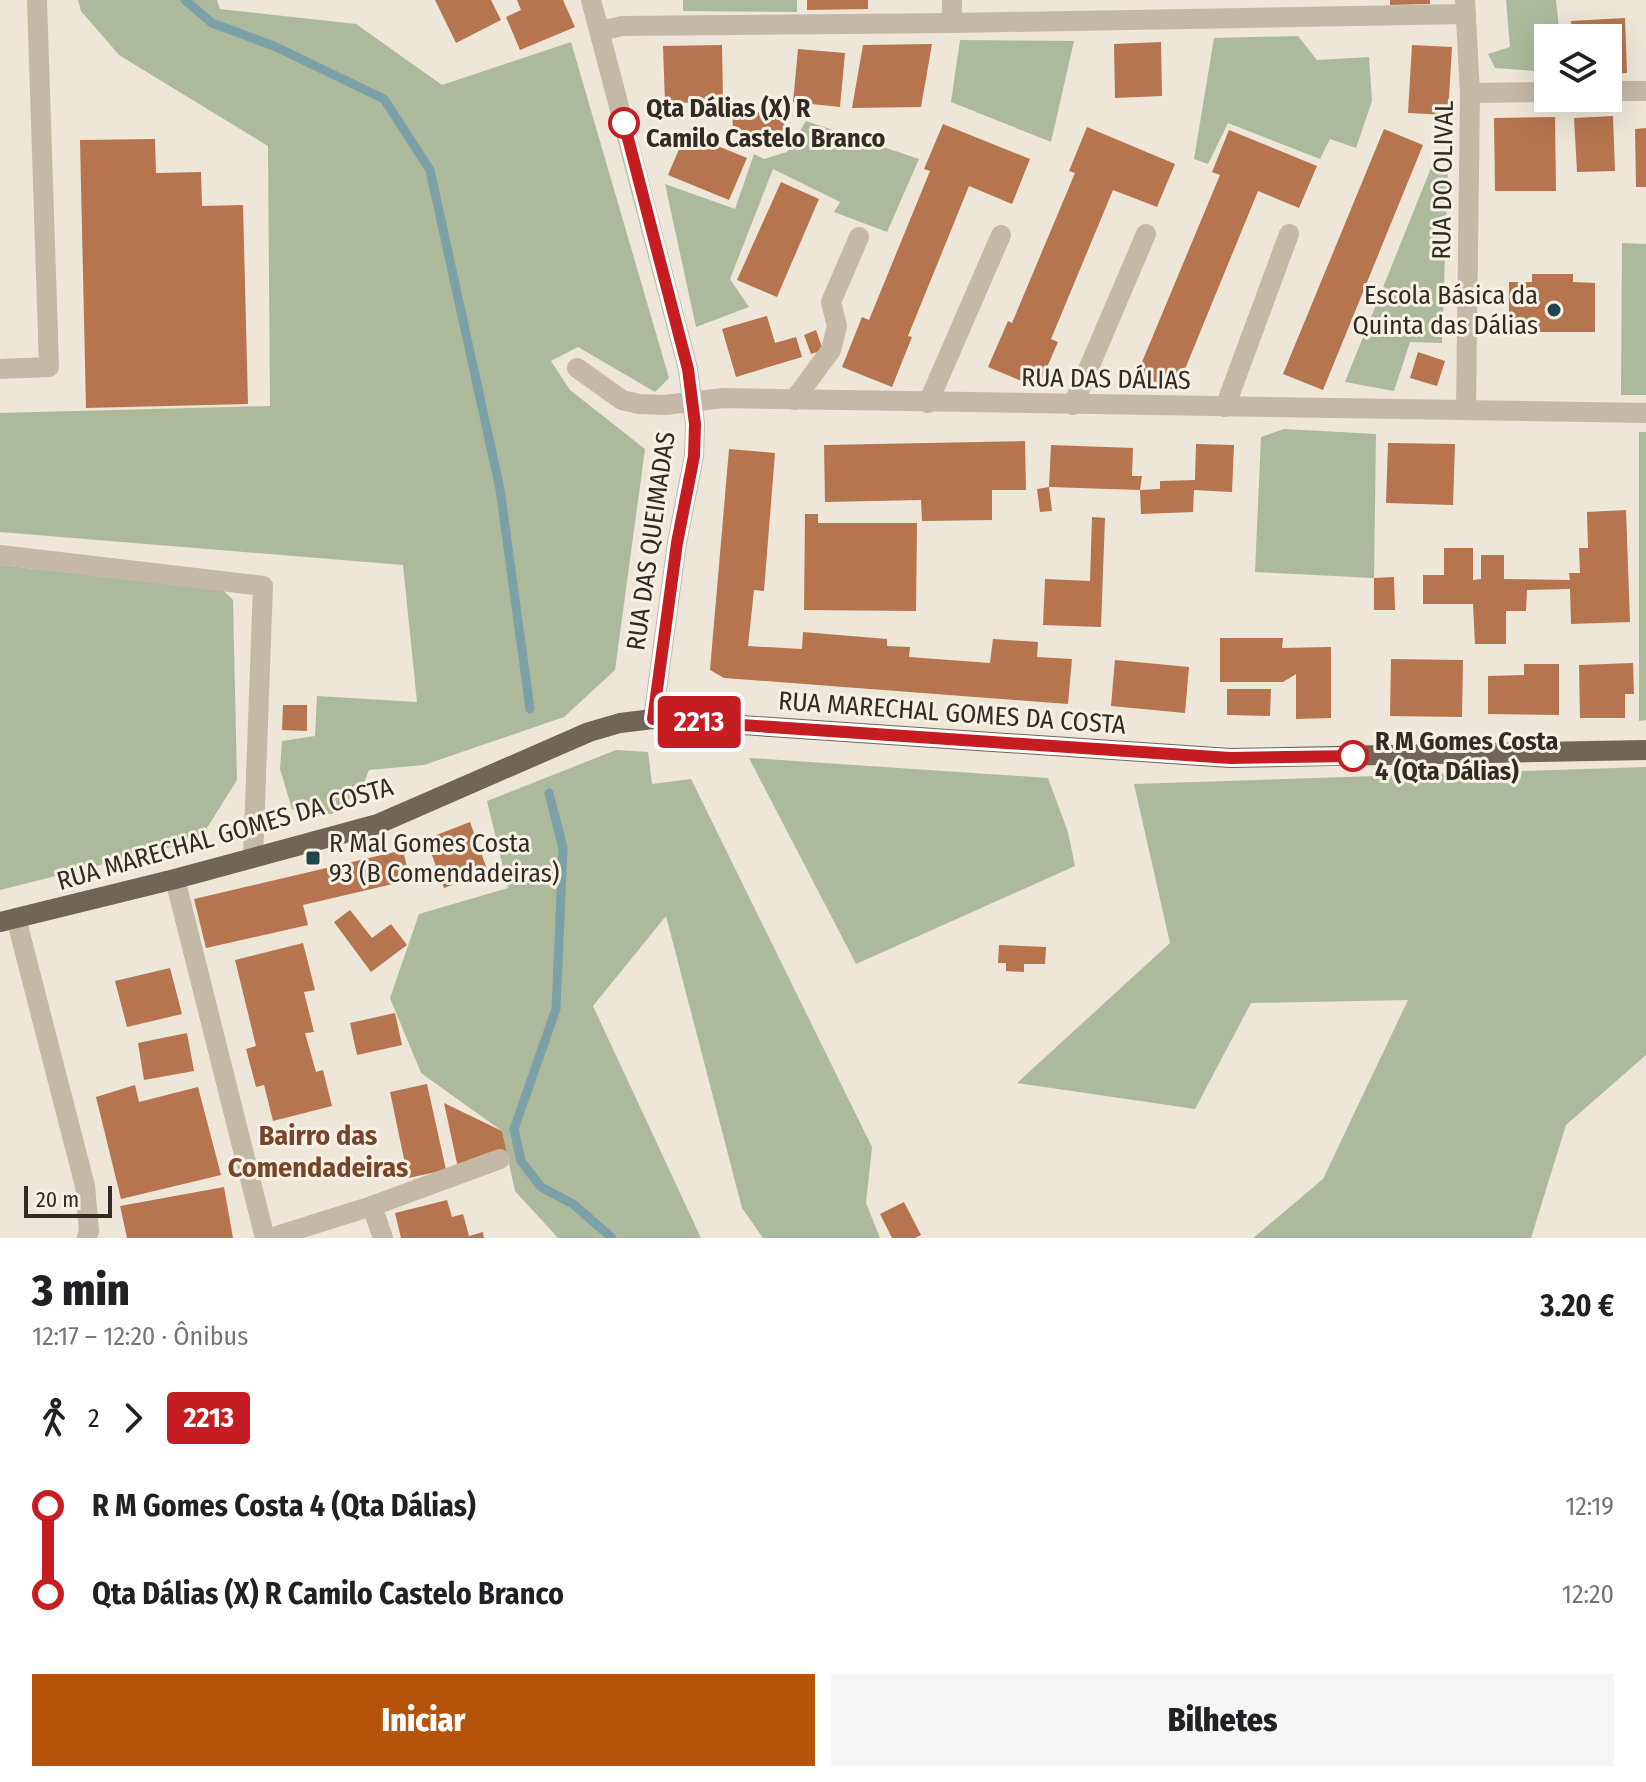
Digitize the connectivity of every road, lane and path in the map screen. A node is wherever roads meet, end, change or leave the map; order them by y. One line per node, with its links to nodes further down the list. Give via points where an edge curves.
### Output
1 (37, 0): 17 (street, via 49,367)
2 (591, 0): 7 (street, RUA DAS QUEIMADAS)
3 (952, 0): 6 (street)
4 (1466, 7): 5 (street); 11 (street, RUA DO OLIVAL)
5 (1226, 9): 6 (street)
6 (952, 23): 7 (street, via 622,26)
7 (600, 31): 19 (street, RUA DAS QUEIMADAS)
8 (1622, 91): 9 (street)
9 (1646, 91)
10 (1534, 92): 11 (street)
11 (1470, 93): 23 (street, RUA DO OLIVAL)
12 (1146, 234): 21 (street)
13 (1289, 234): 22 (street)
14 (1001, 235): 20 (street)
15 (859, 237): 18 (street, via 831,302 837,326 831,350)
16 (577, 368): 19 (street, RUA DAS DÁLIAS, via 622,400)
17 (0, 369)
18 (794, 400): 19 (street, RUA DAS DÁLIAS); 20 (street, RUA DAS DÁLIAS)
19 (693, 402): 26 (street, RUA DAS QUEIMADAS, via 694,456)
20 (928, 403): 21 (street, RUA DAS DÁLIAS)
21 (1073, 405): 22 (street, RUA DAS DÁLIAS)
22 (1225, 407): 23 (street, RUA DAS DÁLIAS)
23 (1466, 409): 24 (street, RUA DAS DÁLIAS)
24 (1646, 413)
25 (0, 555): 28 (street, via 263,586)
26 (653, 719): 27 (main road, RUA MARECHAL GOMES DA COSTA, via 1230,758); 28 (main road, RUA MARECHAL GOMES DA COSTA, via 589,732 378,824)
27 (1646, 750)
28 (253, 858): 29 (main road, RUA MARECHAL GOMES DA COSTA)
29 (175, 879): 30 (main road, RUA MARECHAL GOMES DA COSTA); 34 (street)
30 (8, 920): 33 (street, via 85,1186)
31 (500, 1159): 32 (street)
32 (372, 1206): 34 (street); 35 (street)
33 (87, 1238)
34 (267, 1238)
35 (383, 1238)

